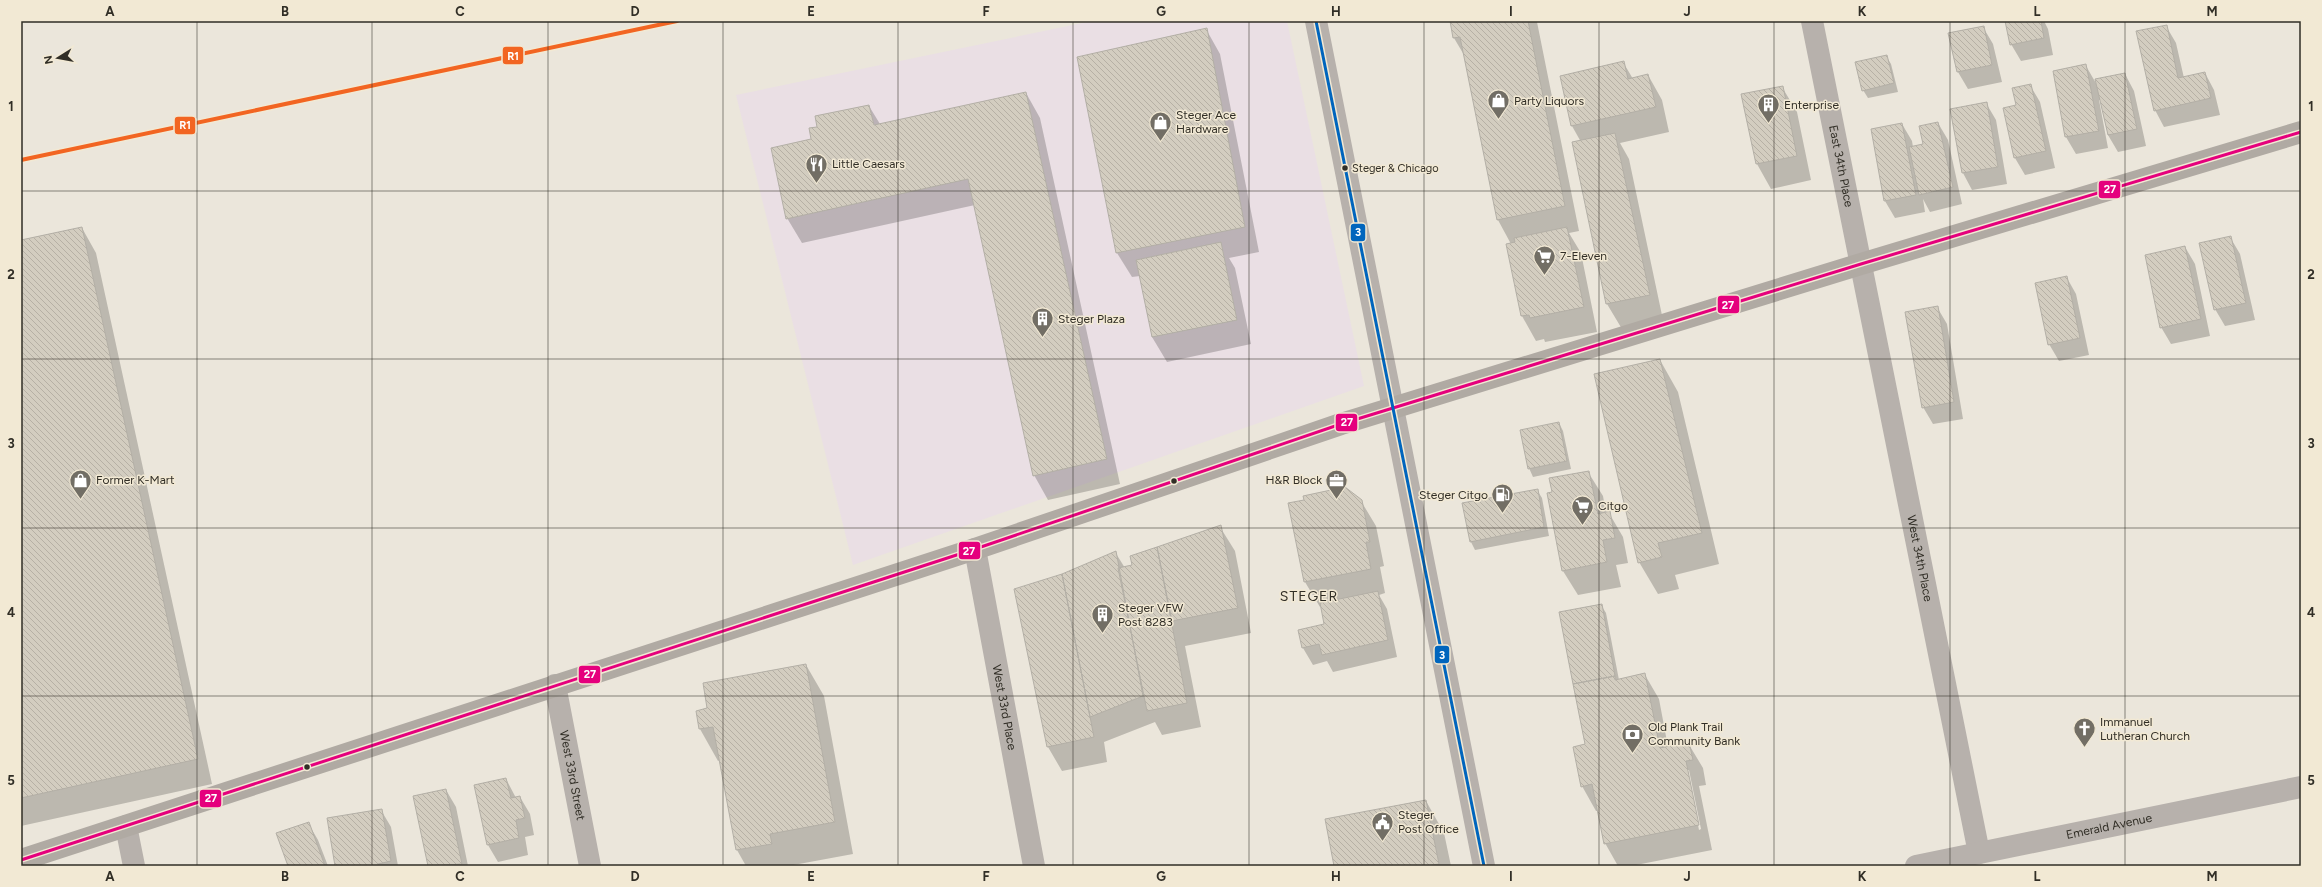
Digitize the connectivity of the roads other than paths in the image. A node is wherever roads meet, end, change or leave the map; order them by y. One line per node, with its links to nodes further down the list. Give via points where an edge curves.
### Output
1 (1316, 21): 5 (street)
2 (1812, 21): 4 (street, East 34th Place)
3 (2301, 132): 4 (main road)
4 (1861, 264): 5 (main road); 10 (street, West 34th Place)
5 (1393, 407): 6 (main road); 15 (street)
6 (975, 549): 7 (main road); 14 (street, West 33rd Place)
7 (555, 685): 9 (main road); 13 (street, West 33rd Street)
8 (2301, 787): 10 (street, Emerald Avenue)
9 (126, 826): 11 (main road); 12 (street)
10 (1979, 853): 16 (street, Emerald Avenue)
11 (21, 860)
12 (134, 866)
13 (590, 866)
14 (1034, 866)
15 (1484, 866)
16 (1916, 866)

